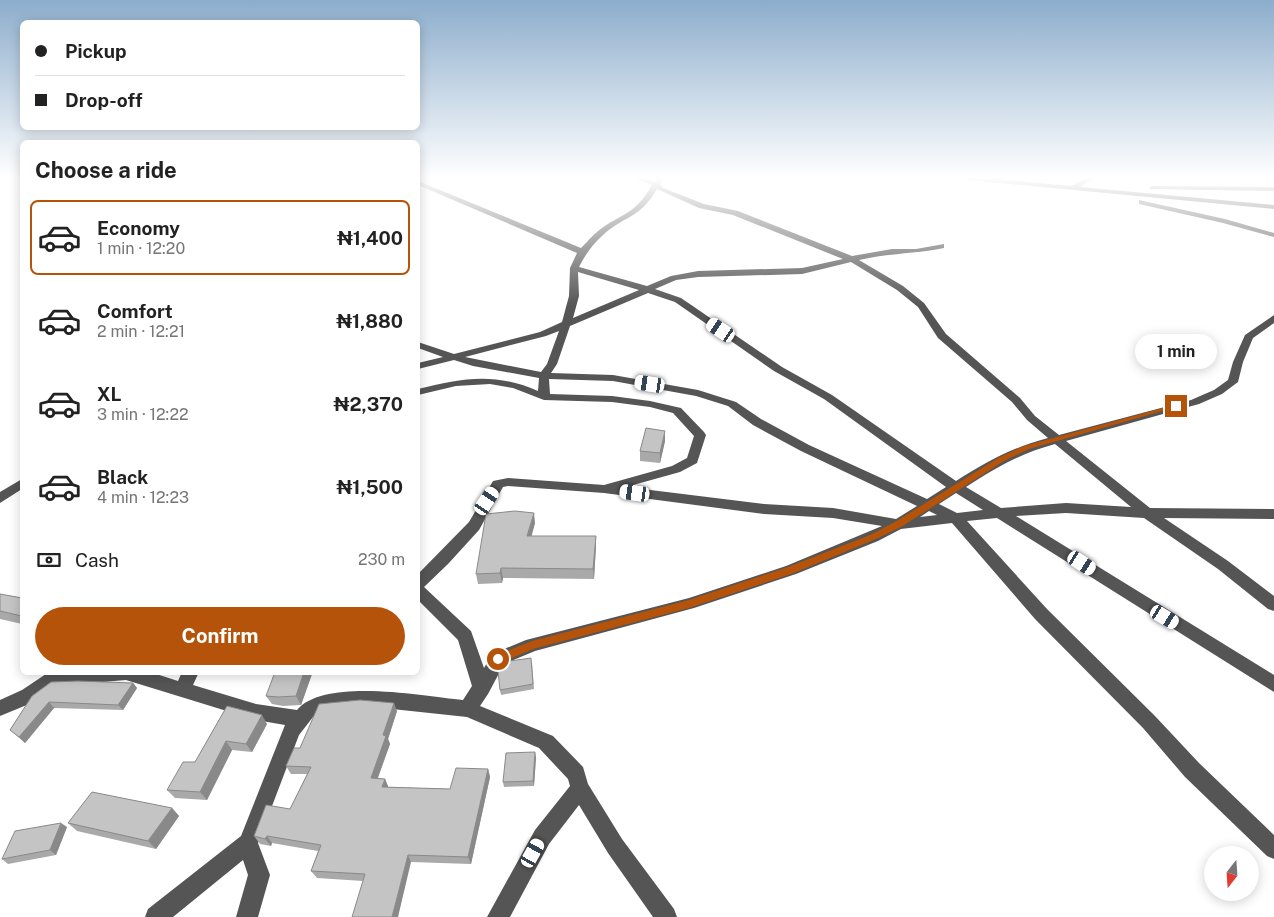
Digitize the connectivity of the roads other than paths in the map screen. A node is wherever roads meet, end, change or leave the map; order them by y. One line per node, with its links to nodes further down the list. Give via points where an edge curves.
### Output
1 (511, 221): 7 (street)
2 (621, 221): 7 (street, via 600,233)
3 (755, 221): 8 (street)
4 (1219, 221): 5 (street)
5 (1274, 235)
6 (941, 246): 8 (street, via 892,251)
7 (582, 252): 9 (street)
8 (854, 260): 10 (street, via 802,271 688,275); 19 (street, via 921,305 942,336)
9 (574, 268): 10 (street); 12 (street, via 574,296)
10 (646, 289): 12 (street); 21 (street, via 678,300 778,369 828,396)
11 (1274, 318): 19 (street, via 1249,337 1233,382 1218,392 1125,422)
12 (566, 325): 14 (street, via 543,334); 16 (street, via 552,364)
13 (420, 346): 14 (street)
14 (453, 356): 15 (street); 16 (street, via 473,363)
15 (420, 365)
16 (544, 376): 18 (street); 24 (street, via 613,378 698,393 732,404 757,422 805,448)
17 (420, 391): 18 (street, via 456,382 490,381 516,385)
18 (544, 397): 22 (street, via 612,399 677,410 700,435 693,460 676,469)
19 (1055, 438): 21 (street, via 1001,459); 26 (street)
20 (20, 484): 23 (street)
21 (955, 487): 24 (street); 25 (street)
22 (604, 489): 29 (street, via 764,509 833,513); 30 (street, via 498,484 474,526)
23 (0, 498)
24 (929, 504): 28 (street); 29 (street)
25 (998, 512): 26 (street, via 1066,508); 28 (street); 36 (street)
26 (1146, 513): 27 (street); 32 (street, via 1223,565)
27 (1274, 514)
28 (956, 518): 29 (street); 44 (street, via 1041,614 1192,770)
29 (898, 524): 38 (street, via 791,570 689,604 532,645 498,659)
30 (420, 581)
31 (420, 593): 38 (street, via 465,636)
32 (1274, 605)
33 (101, 675): 39 (street, via 52,679 28,696)
34 (133, 675): 37 (street)
35 (190, 675): 37 (street)
36 (1274, 684)
37 (183, 689): 41 (street, via 256,712)
38 (482, 689): 40 (street)
39 (0, 708)
40 (468, 710): 41 (street, via 364,698 319,703); 42 (street, via 546,742 576,774)
41 (301, 719): 43 (street, via 292,730)
42 (580, 788): 47 (street, via 542,837); 48 (street, via 615,846)
43 (248, 843): 45 (street); 46 (street, via 259,875)
44 (1274, 849)
45 (156, 917)
46 (247, 917)
47 (498, 917)
48 (666, 917)

